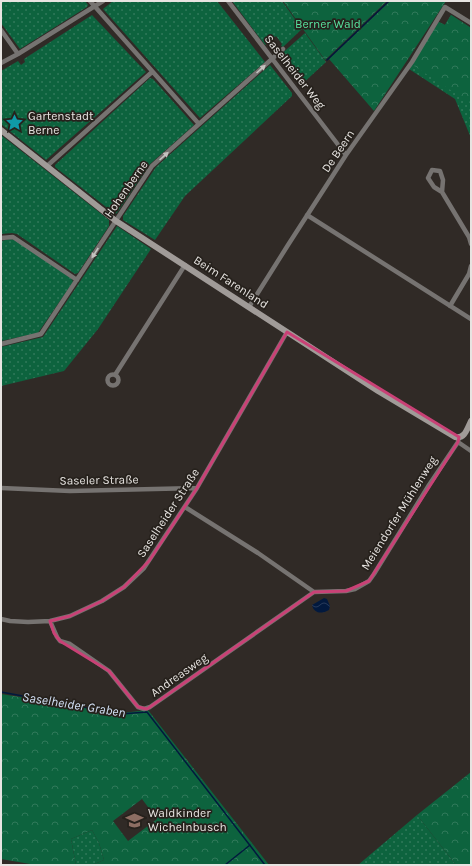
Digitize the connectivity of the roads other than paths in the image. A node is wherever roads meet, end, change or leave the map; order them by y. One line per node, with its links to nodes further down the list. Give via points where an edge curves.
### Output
1 (90, 1): 4 (street)
2 (103, 1): 4 (street)
3 (228, 1): 9 (street, Saselheider Weg)
4 (94, 7): 8 (street); 11 (street)
5 (471, 23): 14 (street, De Beern, via 445,7 412,62)
6 (1, 30): 8 (street)
7 (283, 50): 9 (street, Hohenberne)
8 (18, 54): 10 (street)
9 (272, 59): 12 (street, Hohenberne, one-way to 9); 14 (street, Saselheider Weg)
10 (1, 63)
11 (152, 72): 12 (street); 15 (street)
12 (199, 124): 18 (street, Hohenberne, one-way to 12, via 152,166)
13 (1, 130): 15 (street, Beim Farenland)
14 (346, 155): 17 (street, De Beern)
15 (47, 166): 18 (street, Beim Farenland)
16 (442, 192): 16 (street, via 434,187 428,178 432,170 440,172 443,180); 20 (street)
17 (307, 215): 24 (street); 25 (street, De Beern)
18 (116, 220): 21 (street, Beim Farenland); 23 (street, Hohenberne, one-way to 23)
19 (1, 238): 23 (street, via 13,237)
20 (471, 244)
21 (185, 265): 25 (street, Beim Farenland); 29 (street)
22 (471, 266): 24 (street)
23 (77, 280): 28 (street, Hohenberne, via 41,334)
24 (450, 306): 26 (street)
25 (249, 307): 27 (street, Beim Farenland)
26 (471, 319)
27 (287, 332): 31 (street, Beim Farenland); 34 (street, Saselheider Straße)
28 (1, 344)
29 (115, 375)
30 (471, 421): 31 (street, Meiendorfer Mühlenweg)
31 (459, 440): 32 (street); 36 (street, Meiendorfer Mühlenweg, via 369,581 346,591)
32 (471, 452)
33 (1, 488): 34 (street, Saseler Straße, via 70,491)
34 (197, 488): 35 (street, Saselheider Straße)
35 (186, 507): 36 (street); 38 (street, Saselheider Straße, via 149,561 124,587 70,616)
36 (314, 592): 38 (street, Andreasweg, via 144,709 138,707 109,672 70,644 60,641)
37 (1, 619): 38 (street, Saselheider Straße)
38 (50, 621)

